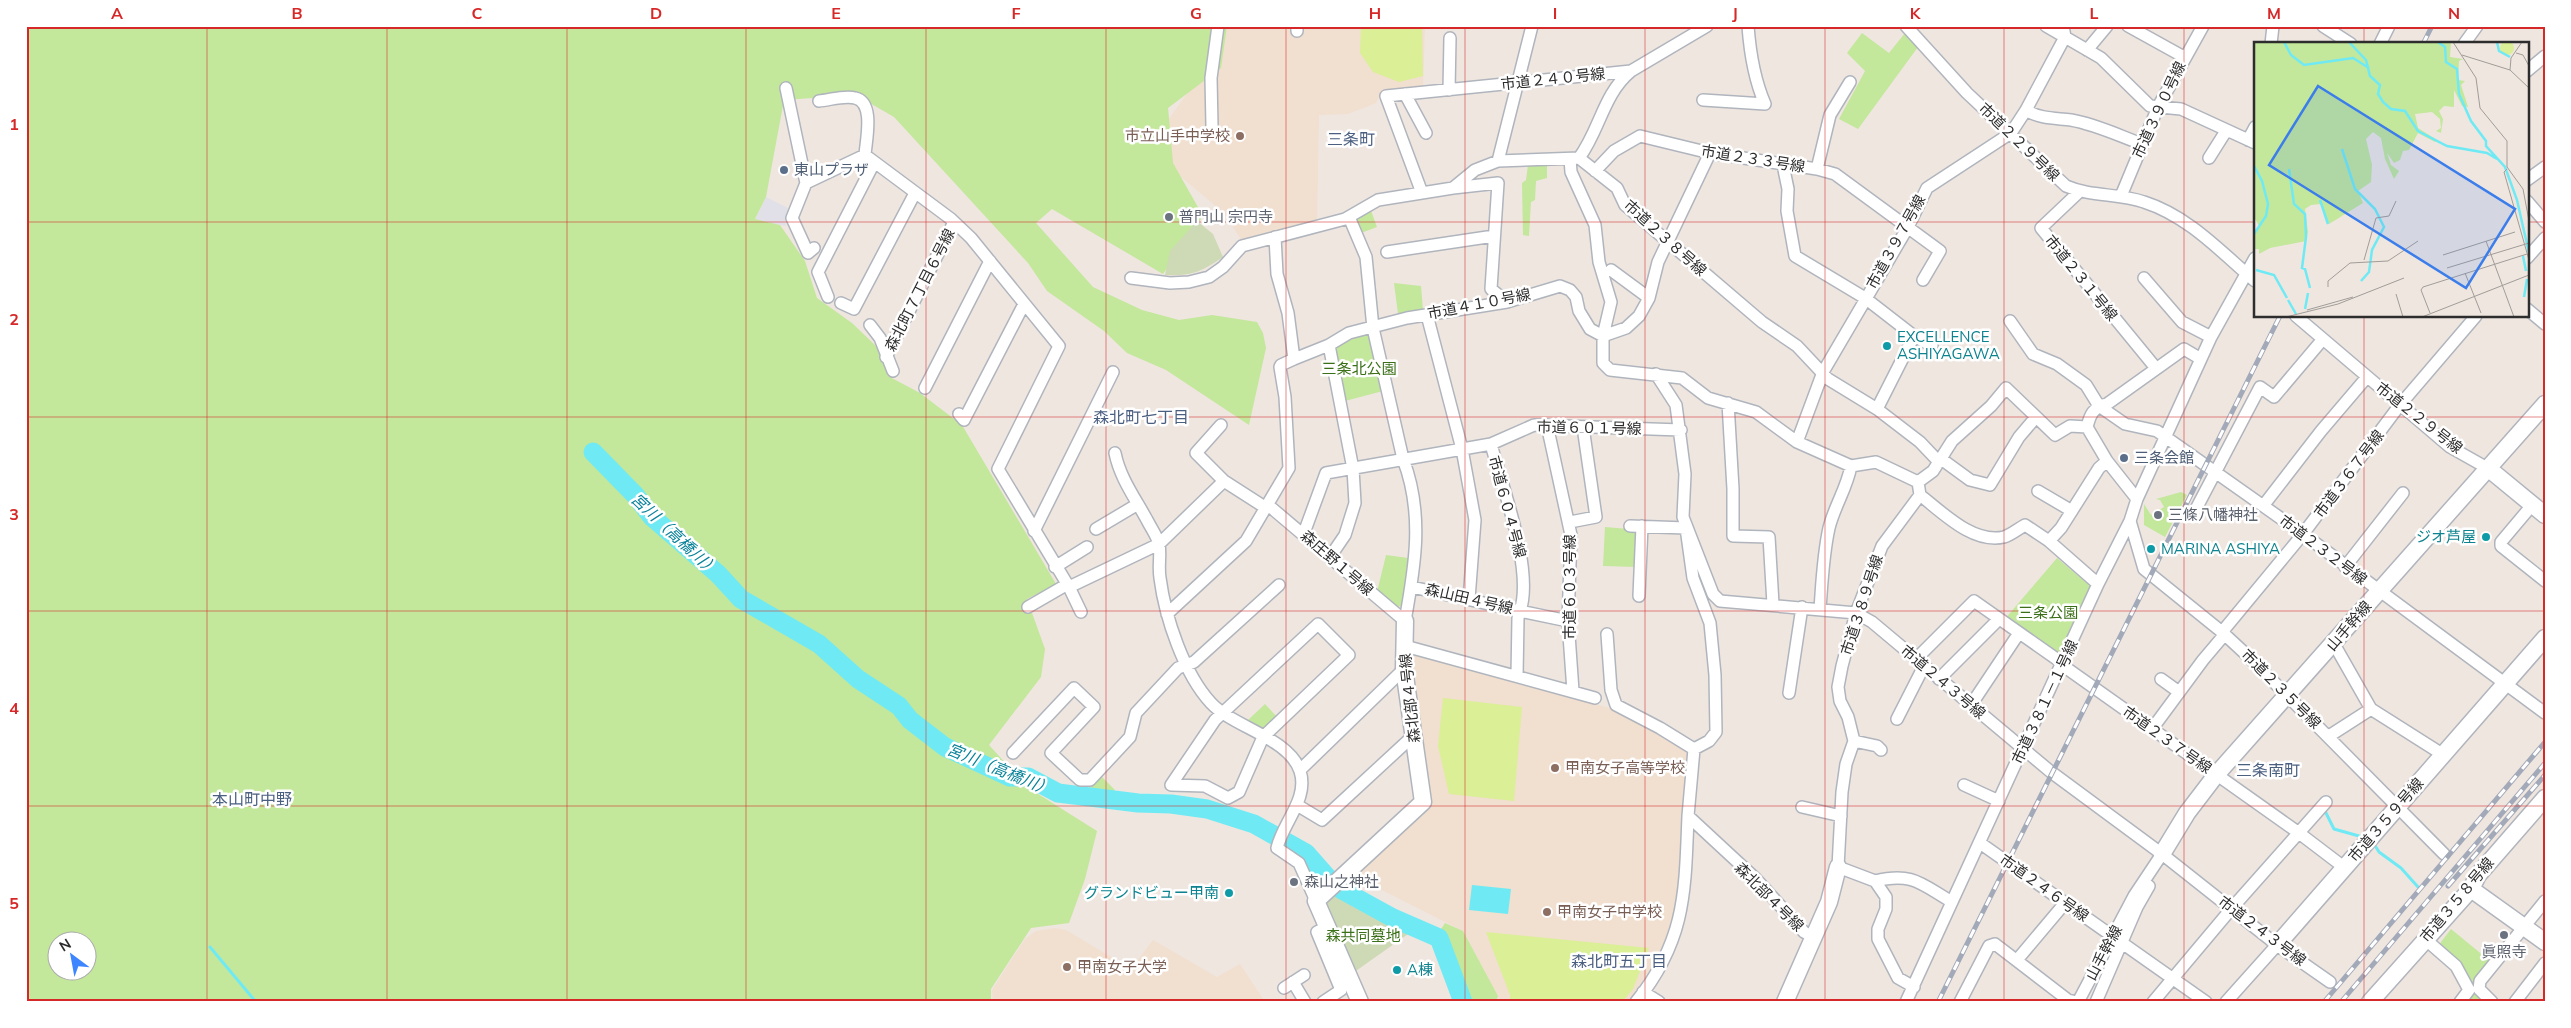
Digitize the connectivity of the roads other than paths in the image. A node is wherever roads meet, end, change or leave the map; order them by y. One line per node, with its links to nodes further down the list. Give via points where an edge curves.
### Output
1 (1218, 26): 34 (street, via 1212,78)
2 (1532, 26): 26 (street)
3 (1707, 26): 24 (street, 市道２４０号線)
4 (1748, 26): 30 (street, via 1751,58 1765,104)
5 (1906, 26): 37 (street, 市道２２９号線, via 1967,93)
6 (2046, 26): 14 (street)
7 (2107, 26): 20 (street)
8 (2128, 26): 22 (street)
9 (2203, 26): 22 (street, 市道３９０号線)
10 (2273, 26): 16 (street)
11 (2323, 26): 17 (street)
12 (2389, 26): 18 (street)
13 (2477, 26): 19 (street)
14 (2064, 32): 20 (street); 33 (street, 市道３９７号線)
15 (1450, 38): 28 (street)
16 (2271, 42)
17 (2348, 42)
18 (2381, 42)
19 (2465, 42)
20 (2087, 50): 32 (street, via 2101,58 2150,106)
21 (2545, 56): 23 (street)
22 (2184, 57): 32 (street, 市道３９０号線)
23 (2528, 70)
24 (1631, 71): 26 (street, 市道２４０号線); 41 (street, via 1620,80 1608,98 1588,146)
25 (1850, 82): 47 (street, via 1830,115)
26 (1516, 83): 28 (street, 市道２４０号線); 44 (street)
27 (786, 88): 50 (street)
28 (1449, 90): 29 (street, 市道２４０号線)
29 (1406, 94): 36 (street); 54 (street, 市道２４０号線, via 1386,96)
30 (1702, 100)
31 (819, 101): 43 (street, via 854,97 862,101 867,109)
32 (2158, 107): 35 (street, via 2180,110); 39 (street, 市道３９０号線)
33 (2026, 110): 37 (street, 市道３９７号線); 39 (street, via 2057,120 2072,120)
34 (1212, 126)
35 (2226, 132): 38 (street); 42 (street)
36 (1426, 133)
37 (2011, 133): 52 (street, 市道２２９号線, via 2066,186); 60 (street, 市道３９７号線, via 1927,188)
38 (2251, 141)
39 (2142, 144): 55 (street, 市道３９０号線)
40 (1710, 153): 45 (street, 市道２３３号線); 48 (street, 市道２３３号線, via 1640,136 1614,151); 64 (street)
41 (1574, 158): 44 (street); 48 (street, 市道２３８号線); 90 (street, via 1571,172 1595,225 1599,262 1612,302)
42 (2209, 158)
43 (870, 159): 50 (street); 53 (street); 76 (street, via 818,272)
44 (1498, 160): 51 (street, via 1475,170)
45 (1783, 165): 47 (street, 市道２３３号線); 78 (street, via 1795,256)
46 (2545, 167): 49 (street)
47 (1817, 169): 60 (street, 市道２３３号線, via 1835,174)
48 (1595, 171): 64 (street, 市道２３８号線, via 1616,188 1625,205)
49 (2528, 179)
50 (806, 183): 65 (street, via 792,218 808,253)
51 (1453, 188): 54 (street); 62 (street, via 1498,183)
52 (2079, 192): 55 (street, 市道２２９号線); 99 (street, 市道２３１号線, via 2041,228)
53 (915, 193): 58 (street); 80 (street, via 854,310)
54 (1422, 193): 57 (street, via 1378,200)
55 (2121, 196): 71 (street, 市道２２９号線, via 2175,214)
56 (2528, 202): 59 (street)
57 (1349, 217): 61 (street); 89 (street, via 1366,257)
58 (954, 222): 69 (street); 96 (street, 森北町７丁目６号線)
59 (2545, 222)
60 (1908, 227): 74 (street, 市道２３３号線, via 1940,251); 78 (street, 市道３９７号線)
61 (1275, 236): 72 (street, via 1242,246 1209,277 1189,282); 97 (street, via 1277,274 1288,313)
62 (1494, 236): 66 (street); 79 (street, via 1490,289)
63 (2545, 238): 67 (street)
64 (1668, 241): 77 (street, via 1658,262); 102 (street, 市道２３８号線, via 1762,322 1797,346)
65 (814, 248)
66 (1387, 252)
67 (2528, 257)
68 (2254, 260): 71 (street, 市道３８１－１号線)
69 (990, 261): 81 (street); 105 (street)
70 (1611, 270): 77 (street)
71 (2246, 273): 75 (street, 市道２２９号線); 92 (street, 市道３８１－１号線)
72 (1131, 278)
73 (2144, 278): 92 (street, via 2182,322)
74 (1923, 280)
75 (2254, 280)
76 (828, 297)
77 (1649, 298): 90 (street, via 1640,316 1626,328)
78 (1865, 298): 91 (street); 102 (street, 市道３９７号線)
79 (1506, 302): 83 (street, 市道４１０号線); 90 (street, 市道４１０号線, via 1560,286 1576,297 1579,311 1590,329)
80 (841, 303)
81 (1024, 304): 111 (street, via 964,420); 148 (street, via 1059,346 998,469)
82 (2528, 310): 87 (street)
83 (1426, 315): 89 (street, 市道４１０号線); 121 (street)
84 (2298, 318): 93 (street, 市道２２９号線)
85 (2474, 318): 109 (street, 市道３６７号線)
86 (2010, 320): 108 (street, 市道２３２号線, via 2033,354 2057,364 2086,385)
87 (2545, 324)
88 (870, 325): 96 (street, via 880,338)
89 (1373, 328): 94 (street, 市道４１０号線, via 1349,333); 123 (street)
90 (1603, 336): 103 (street, via 1603,363 1610,370)
91 (1914, 336): 95 (street); 110 (street)
92 (2211, 337): 98 (street, 市道３８１－１号線)
93 (2323, 340): 104 (street, 市道２２９号線); 129 (street, via 2274,397 2260,387)
94 (1330, 345): 97 (street, 市道４１０号線); 127 (street)
95 (1932, 346)
96 (886, 357): 100 (street)
97 (1294, 359): 137 (street, via 1280,367 1289,468)
98 (2201, 359): 99 (street, via 2184,349); 118 (street, 市道３８１－１号線)
99 (2156, 367): 108 (street)
100 (893, 371)
101 (1113, 372): 148 (street)
102 (1822, 372): 110 (street, 市道２３８号線); 119 (street, 市道３９７号線)
103 (1656, 374): 106 (street, via 1682,378 1708,398); 117 (street, 市道２４３号線, via 1676,405)
104 (2367, 377): 109 (street, 市道２２９号線); 138 (street)
105 (923, 388)
106 (1728, 403): 119 (street, via 1756,412); 165 (street, via 1733,536 1769,537)
107 (2545, 404): 128 (street, 山手幹線)
108 (2099, 406): 116 (street, via 2091,413); 118 (street, 市道２３２号線, via 2126,424 2157,431)
109 (2399, 406): 128 (street, 市道２２９号線, via 2450,447); 150 (street, 市道３６７号線)
110 (1876, 409): 125 (street, 市道２３８号線, via 1920,442)
111 (959, 414)
112 (2036, 417): 116 (street, via 2055,435 2070,426); 125 (street, 市道２３８号線, via 2019,437 1990,485 1970,480 1944,461); 125 (street, via 2006,388 1952,441)
113 (1221, 425): 130 (street, 森庄野１号線, via 1191,457)
114 (1548, 425): 115 (street, 市道６０１号線); 120 (street, 市道６０１号線, via 1534,425); 143 (street, 市道６０３号線)
115 (1583, 427): 117 (street, 市道６０１号線); 143 (street, via 1596,517)
116 (2087, 427): 124 (street)
117 (1681, 430): 146 (street, 市道２４３号線)
118 (2165, 438): 129 (street, 市道２３２号線); 135 (street, 市道３８１－１号線)
119 (1797, 442): 126 (street)
120 (1491, 444): 121 (street, 市道６０１号線); 169 (street, 市道６０４号線, via 1523,563 1524,601)
121 (1462, 449): 123 (street, 市道６０１号線); 164 (street, via 1476,520)
122 (1115, 453): 136 (street, via 1118,470)
123 (1403, 459): 127 (street, 市道６０１号線); 161 (street, via 1411,478 1418,522)
124 (2106, 461): 135 (street); 141 (street)
125 (1939, 462): 131 (street)
126 (1851, 466): 131 (street, via 1876,462); 168 (street, via 1830,526 1823,559)
127 (1352, 469): 149 (street, 市道６０１号線, via 1326,474); 154 (street, via 1355,502 1352,516)
128 (2489, 469): 140 (street, 市道２２９号線); 162 (street, 山手幹線)
129 (2214, 472): 138 (street, 市道２３２号線); 139 (street)
130 (1224, 481): 137 (street, 森庄野１号線); 152 (street)
131 (1918, 482): 134 (street)
132 (2038, 491): 141 (street)
133 (2403, 493): 156 (street)
134 (1920, 495): 151 (street, via 1962,527 1990,539 2007,536 2024,525); 171 (street, 市道３８９号線, via 1882,546)
135 (2137, 499): 142 (street, 市道３８１－１号線)
136 (1138, 504): 147 (street); 152 (street)
137 (1267, 506): 149 (street, 森庄野１号線); 172 (street, via 1246,541)
138 (2263, 506): 150 (street, 市道２３２号線)
139 (2196, 508)
140 (2539, 510): 157 (street, via 2501,542 2501,546)
141 (2072, 511): 151 (street)
142 (2130, 521): 158 (street, 市道３８１－１号線); 177 (street, 市道２３５号線, via 2144,569)
143 (1570, 522): 174 (street, 市道６０３号線)
144 (1630, 526): 145 (street)
145 (1642, 526): 146 (street); 163 (street)
146 (1686, 528): 165 (street, 市道２４３号線, via 1712,594 1720,601); 206 (street, via 1693,578 1710,623 1715,675 1716,732 1709,741)
147 (1096, 530)
148 (1034, 531): 155 (street)
149 (1304, 533): 154 (street, 森庄野１号線)
150 (2303, 534): 156 (street, 市道２３２号線); 177 (street, 市道３６７号線)
151 (2049, 541): 158 (street)
152 (1159, 544): 160 (street); 172 (street, via 1160,578)
153 (1087, 548): 155 (street)
154 (1330, 557): 175 (street, 森庄野１号線)
155 (1055, 567): 160 (street)
156 (2345, 567): 162 (street, 市道２３２号線)
157 (2545, 581)
158 (2098, 584): 184 (street, 市道３８１－１号線)
159 (1279, 585): 183 (street)
160 (1068, 586): 166 (street); 170 (street)
161 (1412, 586): 164 (street, 森山田４号線); 175 (street)
162 (2379, 592): 180 (street, 山手幹線); 189 (street, 市道２３２号線)
163 (1639, 596)
164 (1469, 599): 169 (street, 森山田４号線)
165 (1773, 604): 167 (street, 市道２４３号線)
166 (1028, 607)
167 (1802, 607): 168 (street, 市道２４３号線); 191 (street)
168 (1820, 609): 171 (street, 市道２４３号線)
169 (1520, 611): 174 (street); 186 (street, 森山田４号線)
170 (1081, 612)
171 (1856, 613): 182 (street, 市道２４３号線, via 1872,622); 204 (street, 市道３８９号線, via 1838,687)
172 (1167, 614): 183 (street)
173 (1999, 619): 176 (street, 市道２３７号線); 182 (street, 市道２３７号線, via 1974,601); 187 (street)
174 (1568, 621): 190 (street, 市道６０３号線)
175 (1405, 622): 181 (street)
176 (2019, 632): 184 (street, 市道２３７号線); 195 (street)
177 (2223, 633): 192 (street, 市道３６７号線); 193 (street, 市道２３５号線)
178 (1607, 634): 206 (street, via 1611,690 1616,705)
179 (2545, 638): 189 (street, 市道３５９号線)
180 (2334, 644): 193 (street, 山手幹線); 196 (street)
181 (1405, 646): 185 (street, 森北部４号線); 186 (street, 森北部４号線)
182 (1920, 663): 187 (street, 市道２４３号線); 199 (street)
183 (1187, 665): 197 (street, via 1212,704); 208 (street, via 1178,668 1136,713 1130,737 1090,780 1080,780 1051,753 1094,707 1074,688)
184 (2062, 665): 200 (street, 市道２３７号線); 205 (street, 市道３８１－１号線)
185 (1404, 668): 201 (street, 森北部４号線); 210 (street)
186 (1517, 676): 190 (street, 森北部４号線)
187 (1940, 679): 195 (street, 市道２４３号線)
188 (2161, 679): 192 (street)
189 (2504, 684): 198 (street, 市道２３２号線); 209 (street, 市道３５９号線)
190 (1573, 691): 194 (street, 森北部４号線)
191 (1789, 692)
192 (2179, 692): 200 (street, 市道３６７号線)
193 (2288, 694): 202 (street, 市道２３５号線); 211 (street, 山手幹線)
194 (1595, 698)
195 (1971, 705): 205 (street, 市道２４３号線)
196 (2370, 709): 202 (street); 209 (street)
197 (1224, 713): 203 (street); 203 (street, via 1215,720 1171,785 1205,786 1228,798 1239,792); 203 (street, via 1318,624 1348,655)
198 (2545, 713)
199 (1897, 719)
200 (2152, 729): 211 (street, 市道２３７号線)
201 (1413, 736): 216 (street, via 1322,820); 229 (street, 森北部４号線, via 1423,802)
202 (2329, 736): 217 (street, 市道２３５号線)
203 (1264, 737): 210 (street, via 1288,752)
204 (1854, 741): 207 (street, via 1877,746); 220 (street, via 1846,764)
205 (2023, 749): 214 (street, 市道３８１－１号線); 223 (street, 市道２４３号線)
206 (1694, 750): 219 (street)
207 (1881, 750)
208 (1013, 753)
209 (2442, 754): 217 (street, 市道３５９号線)
210 (1300, 770): 216 (street, via 1302,788)
211 (2216, 775): 221 (street, 市道２３７号線); 223 (street, 山手幹線)
212 (1964, 785): 214 (street)
213 (2545, 798): 228 (street, 市道３５８号線, via 2478,875)
214 (1999, 801): 222 (street, 市道３８１－１号線)
215 (2326, 802): 221 (street)
216 (1297, 805): 229 (street, via 1283,828 1277,848 1299,863)
217 (2397, 805): 224 (street, 市道２３５号線); 226 (street, 市道３５９号線)
218 (1801, 808): 220 (street)
219 (1688, 816): 236 (street, 森北部４号線, via 1756,879 1804,932); 247 (street, via 1680,916 1674,939)
220 (1841, 816): 225 (street)
221 (2299, 833): 226 (street, 市道２３７号線); 233 (street)
222 (1980, 843): 231 (street, 市道３８１－１号線); 232 (street, 市道２４６号線)
223 (2162, 854): 233 (street, 市道２４３号線); 237 (street, 山手幹線, via 2151,868)
224 (2444, 854)
225 (1838, 867): 227 (street); 236 (street, via 1829,902)
226 (2345, 868): 240 (street, 市道３５９号線)
227 (1874, 881): 231 (street, via 1908,877); 246 (street, via 1886,897 1878,939 1898,978)
228 (2471, 889): 234 (street); 238 (street, 市道３５８号線)
229 (1319, 898): 235 (street)
230 (2545, 901): 234 (street)
231 (1952, 902): 246 (street, 市道３８１－１号線)
232 (2065, 903): 237 (street, 市道２４６号線); 241 (street)
233 (2232, 908): 240 (street, 市道２４３号線); 244 (street)
234 (2525, 925): 239 (street); 263 (street, via 2480,982 2479,989)
235 (1327, 927): 249 (street, via 1317,932 1341,990); 250 (street)
236 (1814, 938): 253 (street)
237 (2117, 939): 244 (street, 市道２４６号線); 256 (street, 山手幹線); 257 (street, 山手幹線)
238 (2424, 940): 261 (street, 市道３５８号線); 262 (street, via 2456,966 2469,990)
239 (2545, 942)
240 (2277, 945): 245 (street, 市道２４３号線); 260 (street, 市道３５９号線)
241 (2017, 960): 255 (street, via 1996,944 1988,946); 256 (street, via 2068,1000)
242 (2545, 963): 264 (street)
243 (1304, 975): 248 (street, via 1288,985)
244 (2173, 979): 258 (street); 259 (street, 市道２４６号線)
245 (2330, 982)
246 (1914, 987): 254 (street, 市道３８１－１号線)
247 (1644, 992): 251 (street); 252 (street)
248 (1305, 1002)
249 (1322, 1002)
250 (1360, 1002)
251 (1636, 1002)
252 (1659, 1002)
253 (1785, 1002)
254 (1906, 1002)
255 (1960, 1002)
256 (2077, 1002)
257 (2096, 1002)
258 (2153, 1002)
259 (2206, 1002)
260 (2226, 1002)
261 (2370, 1002)
262 (2460, 1002)
263 (2492, 1002)
264 (2515, 1002)

